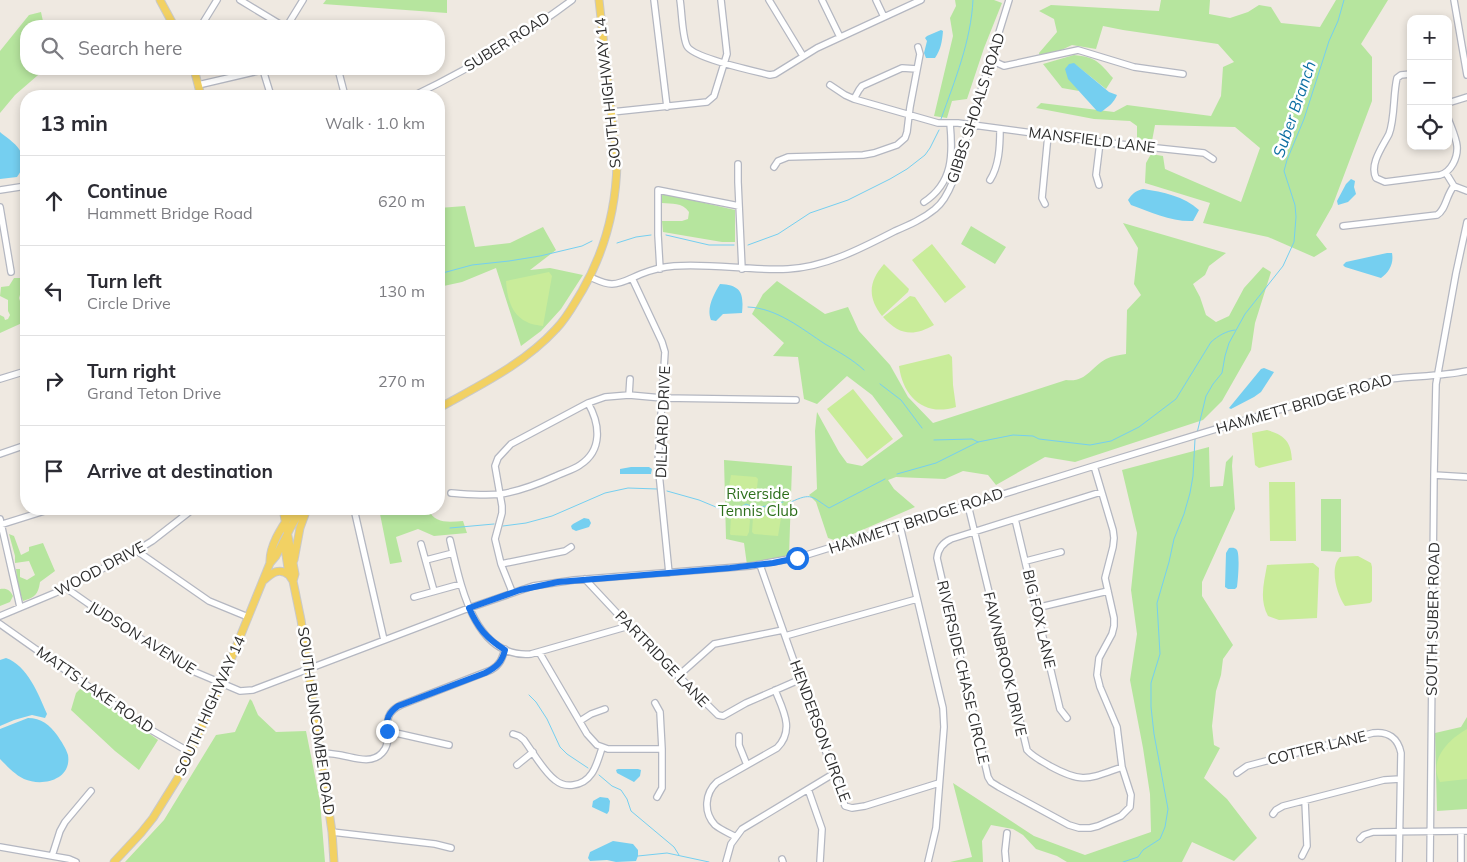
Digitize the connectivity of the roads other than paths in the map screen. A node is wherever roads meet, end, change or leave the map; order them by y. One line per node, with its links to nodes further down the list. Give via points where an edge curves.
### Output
1 (160, 0): 17 (main road)
2 (217, 0): 18 (street)
3 (240, 0): 19 (street)
4 (302, 0): 20 (street)
5 (572, 0): 39 (street, SUBER ROAD, via 496,51)
6 (599, 0): 44 (main road, SOUTH HIGHWAY 14)
7 (654, 0): 43 (street)
8 (680, 0): 25 (street, via 685,40 690,50)
9 (721, 0): 25 (street, via 727,54)
10 (769, 0): 23 (street)
11 (822, 0): 21 (street)
12 (876, 0): 16 (street)
13 (921, 0): 16 (street)
14 (1009, 0): 24 (street, GIBBS SHOALS ROAD)
15 (1454, 0): 33 (street)
16 (884, 16): 21 (street)
17 (171, 20)
18 (205, 20)
19 (275, 20)
20 (289, 20)
21 (840, 37): 23 (street)
22 (918, 47): 26 (street)
23 (803, 56): 25 (street, via 770,75)
24 (991, 60): 27 (street, via 1004,66 1081,50 1134,67); 47 (street, GIBBS SHOALS ROAD)
25 (724, 63): 43 (street, via 712,99)
26 (917, 69): 41 (street, via 902,68 862,86); 45 (street)
27 (1183, 74)
28 (1407, 74): 55 (street, via 1397,78 1390,130 1374,175 1385,182)
29 (196, 75): 34 (main road)
30 (240, 75): 34 (street)
31 (266, 75): 37 (street)
32 (340, 75): 38 (street)
33 (1467, 75)
34 (198, 85): 36 (main road)
35 (830, 85): 41 (street, MANSFIELD LANE)
36 (199, 90)
37 (270, 90)
38 (343, 90)
39 (424, 90)
40 (1467, 97): 42 (street)
41 (854, 99): 45 (street, MANSFIELD LANE)
42 (1452, 102)
43 (667, 107): 44 (street)
44 (612, 112): 71 (main road, SOUTH HIGHWAY 14, via 616,191 608,233)
45 (909, 115): 46 (street, MANSFIELD LANE); 54 (street, via 908,132 897,145 863,155 788,157)
46 (950, 123): 47 (street, MANSFIELD LANE); 62 (street, via 951,152 943,184)
47 (970, 125): 48 (street, MANSFIELD LANE); 69 (street, GIBBS SHOALS ROAD, via 950,190 940,205 928,214 820,264 788,269)
48 (1000, 129): 49 (street, MANSFIELD LANE); 56 (street, via 998,162)
49 (1048, 135): 51 (street, MANSFIELD LANE); 63 (street, via 1042,198)
50 (1452, 136): 55 (street, via 1457,153)
51 (1100, 142): 52 (street, MANSFIELD LANE, via 1204,153); 57 (street, via 1096,176)
52 (1213, 159)
53 (738, 164): 64 (street)
54 (774, 167)
55 (1446, 173): 58 (street)
56 (990, 180)
57 (1099, 185)
58 (1454, 186): 61 (street); 67 (street, via 1437,215)
59 (20, 187): 60 (street)
60 (0, 190)
61 (1467, 191)
62 (924, 202)
63 (1045, 204)
64 (739, 206): 68 (street, via 658,190); 69 (street)
65 (0, 207): 70 (street)
66 (1467, 222): 75 (street, SOUTH SUBER ROAD)
67 (1343, 226)
68 (660, 269): 69 (street, GIBBS SHOALS ROAD, via 687,266); 72 (street, GIBBS SHOALS ROAD)
69 (742, 269)
70 (11, 272)
71 (590, 277): 72 (street, GIBBS SHOALS ROAD, via 613,284); 82 (main road, SOUTH HIGHWAY 14, via 571,311 546,339 509,367)
72 (632, 278): 79 (street, DILLARD DRIVE, via 664,348)
73 (1467, 371): 75 (street, HAMMETT BRIDGE ROAD)
74 (20, 373): 77 (street)
75 (1437, 375): 85 (street, HAMMETT BRIDGE ROAD, via 1371,382); 86 (street, SOUTH SUBER ROAD)
76 (630, 379): 78 (street)
77 (0, 380)
78 (629, 395): 79 (street); 81 (street, via 605,397)
79 (662, 398): 80 (street); 117 (street, DILLARD DRIVE, via 658,463)
80 (796, 400)
81 (588, 403): 90 (street, via 511,444 504,451 495,466); 90 (street, via 598,427 588,459 524,489)
82 (445, 404)
83 (20, 447): 84 (street)
84 (0, 454)
85 (1094, 466): 88 (street, RIVERSIDE CHASE CIRCLE); 91 (street, HAMMETT BRIDGE ROAD)
86 (1434, 475): 87 (street); 171 (street, SOUTH SUBER ROAD)
87 (1467, 477)
88 (1101, 492): 100 (street, RIVERSIDE CHASE CIRCLE); 124 (street, RIVERSIDE CHASE CIRCLE, via 1114,538 1106,575)
89 (451, 493): 90 (street)
90 (500, 494): 114 (street, via 502,513 495,539)
91 (968, 505): 102 (street, HAMMETT BRIDGE ROAD); 104 (street, FAWNBROOK DRIVE)
92 (29, 515): 101 (street)
93 (185, 515): 108 (street, WOOD DRIVE)
94 (280, 515): 103 (main road, SOUTH BUNCOMBE ROAD)
95 (283, 515): 103 (main road, SOUTH BUNCOMBE ROAD)
96 (291, 515): 103 (main road, SOUTH HIGHWAY 14)
97 (297, 515): 103 (main road, SOUTH HIGHWAY 14)
98 (305, 515): 115 (main road)
99 (355, 515): 136 (street)
100 (1015, 519): 104 (street, RIVERSIDE CHASE CIRCLE); 112 (street, BIG FOX LANE)
101 (0, 523): 128 (street)
102 (900, 526): 116 (street, HAMMETT BRIDGE ROAD, via 812,554); 127 (street)
103 (284, 531): 113 (main road, SOUTH HIGHWAY 14, via 276,556); 113 (main road, SOUTH HIGHWAY 14, via 270,554); 115 (main road, SOUTH BUNCOMBE ROAD); 118 (main road, SOUTH BUNCOMBE ROAD)
104 (974, 531): 159 (street, FAWNBROOK DRIVE, via 1027,750 1062,773 1078,778 1094,777); 159 (street, RIVERSIDE CHASE CIRCLE, via 944,544 937,562 990,780 1069,825 1090,828 1121,816 1130,807 1131,794)
105 (450, 540): 110 (street)
106 (422, 544): 111 (street)
107 (571, 547): 114 (street)
108 (136, 551): 122 (street, WOOD DRIVE); 132 (street, via 209,601)
109 (1061, 552): 112 (street)
110 (453, 553): 111 (street); 121 (street)
111 (426, 560): 123 (street)
112 (1026, 561): 130 (street, BIG FOX LANE)
113 (270, 563): 120 (main road, SOUTH HIGHWAY 14)
114 (501, 564): 125 (street)
115 (293, 565): 118 (main road, SOUTH BUNCOMBE ROAD, via 295,574)
116 (760, 565): 117 (street, HAMMETT BRIDGE ROAD); 135 (street, HENDERSON CIRCLE)
117 (669, 573): 119 (street, HAMMETT BRIDGE ROAD)
118 (291, 578): 120 (main road, via 283,572 275,572); 139 (main road, SOUTH BUNCOMBE ROAD)
119 (585, 580): 125 (street, HAMMETT BRIDGE ROAD, via 546,584); 134 (street, PARTRIDGE LANE)
120 (262, 582): 132 (main road, SOUTH HIGHWAY 14)
121 (461, 584): 123 (street); 129 (street)
122 (66, 588): 128 (street, WOOD DRIVE); 142 (street, JUDSON AVENUE, via 180,665)
123 (434, 591): 126 (street)
124 (1108, 591): 130 (street); 159 (street, RIVERSIDE CHASE CIRCLE, via 1114,626 1099,658 1097,675 1117,727)
125 (511, 593): 129 (street, HAMMETT BRIDGE ROAD)
126 (414, 597)
127 (917, 599): 135 (street); 163 (street, via 943,714)
128 (20, 607): 131 (street, WOOD DRIVE)
129 (469, 608): 136 (street, HAMMETT BRIDGE ROAD); 137 (street, via 485,635)
130 (1036, 608): 146 (street, BIG FOX LANE, via 1060,709)
131 (0, 616)
132 (248, 617): 142 (main road, SOUTH HIGHWAY 14)
133 (0, 624): 155 (street, MATTS LAKE ROAD, via 146,727)
134 (629, 626): 138 (street); 140 (street, PARTRIDGE LANE)
135 (784, 633): 140 (street, via 714,644); 141 (street, HENDERSON CIRCLE)
136 (384, 640): 139 (street, HAMMETT BRIDGE ROAD)
137 (505, 650): 138 (street, via 524,655); 148 (street, via 501,661 491,670 396,708 387,717)
138 (539, 652): 147 (street)
139 (308, 669): 142 (street, HAMMETT BRIDGE ROAD, via 253,690 240,691); 156 (main road, SOUTH BUNCOMBE ROAD)
140 (678, 676): 143 (street, PARTRIDGE LANE, via 720,716)
141 (801, 679): 143 (street, PARTRIDGE LANE); 161 (street, HENDERSON CIRCLE)
142 (222, 684): 155 (main road, SOUTH HIGHWAY 14)
143 (775, 690): 158 (street, via 787,720 786,736 777,748)
144 (655, 703): 153 (street, via 660,712)
145 (604, 709): 147 (street)
146 (1066, 718)
147 (580, 721): 152 (street, via 593,741)
148 (387, 731): 151 (street); 156 (street, via 385,749 373,758 362,760)
149 (512, 734): 154 (street, via 524,740)
150 (739, 736): 158 (street)
151 (449, 745)
152 (602, 748): 153 (street); 154 (street, via 590,776 572,785 555,780)
153 (662, 749): 166 (street, via 662,788)
154 (533, 752): 157 (street)
155 (191, 753): 181 (main road, SOUTH HIGHWAY 14, via 164,801)
156 (320, 753): 169 (main road, SOUTH BUNCOMBE ROAD)
157 (516, 765)
158 (747, 765): 174 (street, via 717,782 707,800 708,813 715,824)
159 (1122, 767)
160 (1237, 773): 162 (street, COTTER LANE, via 1247,766 1379,733 1390,736 1398,744)
161 (833, 774): 163 (street, HENDERSON CIRCLE, via 844,804 850,808); 164 (street)
162 (1400, 778): 167 (street); 170 (street, COTTER LANE)
163 (939, 784): 185 (street, via 936,834)
164 (808, 789): 174 (street, via 747,825); 184 (street, via 822,829)
165 (91, 791): 178 (street, via 65,822)
166 (657, 797)
167 (1305, 801): 168 (street, via 1280,807); 179 (street, via 1307,841)
168 (1272, 814)
169 (332, 832): 177 (street); 182 (main road, SOUTH BUNCOMBE ROAD)
170 (1400, 832): 171 (street); 175 (street, via 1371,832); 187 (street, COTTER LANE)
171 (1430, 832): 172 (street); 188 (street, SOUTH SUBER ROAD)
172 (1464, 832): 189 (street)
173 (1007, 833): 186 (street)
174 (736, 837): 183 (street)
175 (1360, 839)
176 (0, 847): 178 (street)
177 (451, 848)
178 (52, 856): 180 (street)
179 (1302, 856)
180 (76, 862)
181 (114, 862)
182 (334, 862)
183 (726, 862)
184 (820, 862)
185 (928, 862)
186 (1006, 862)
187 (1399, 862)
188 (1430, 862)
189 (1461, 862)

